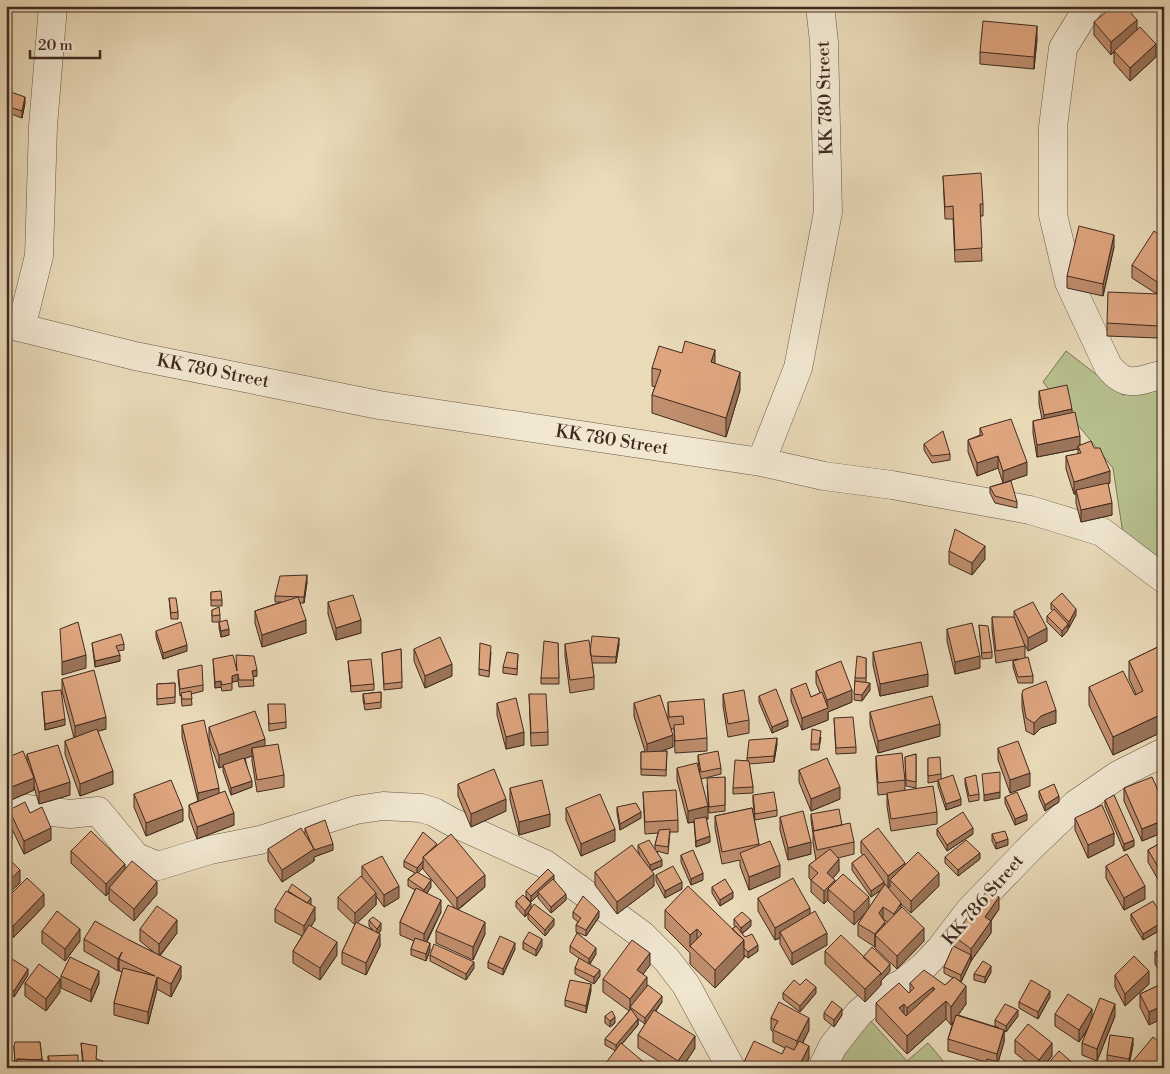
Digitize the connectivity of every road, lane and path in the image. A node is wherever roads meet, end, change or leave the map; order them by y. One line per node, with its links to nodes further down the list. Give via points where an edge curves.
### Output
1 (53, 6): 4 (street, via 43,126 38,256)
2 (820, 6): 6 (street, KK 780 Street, via 824,42 828,212 798,368)
3 (1089, 6): 5 (street, via 1063,48 1053,127 1053,215 1069,282 1108,366 1117,377 1136,382)
4 (14, 326): 6 (street, KK 780 Street, via 136,356 379,404)
5 (1164, 374)
6 (761, 462): 7 (street, via 824,476 1030,510 1102,532)
7 (1164, 579)
8 (1164, 752): 11 (street, KK 786 Street, via 1118,775 1076,804 970,910 923,967 859,1013 833,1046)
9 (6, 811): 10 (street, via 98,812 136,856 158,866 210,850 260,840 356,810 383,806 434,812 545,864 642,935 686,985)
10 (731, 1068)
11 (822, 1068)

